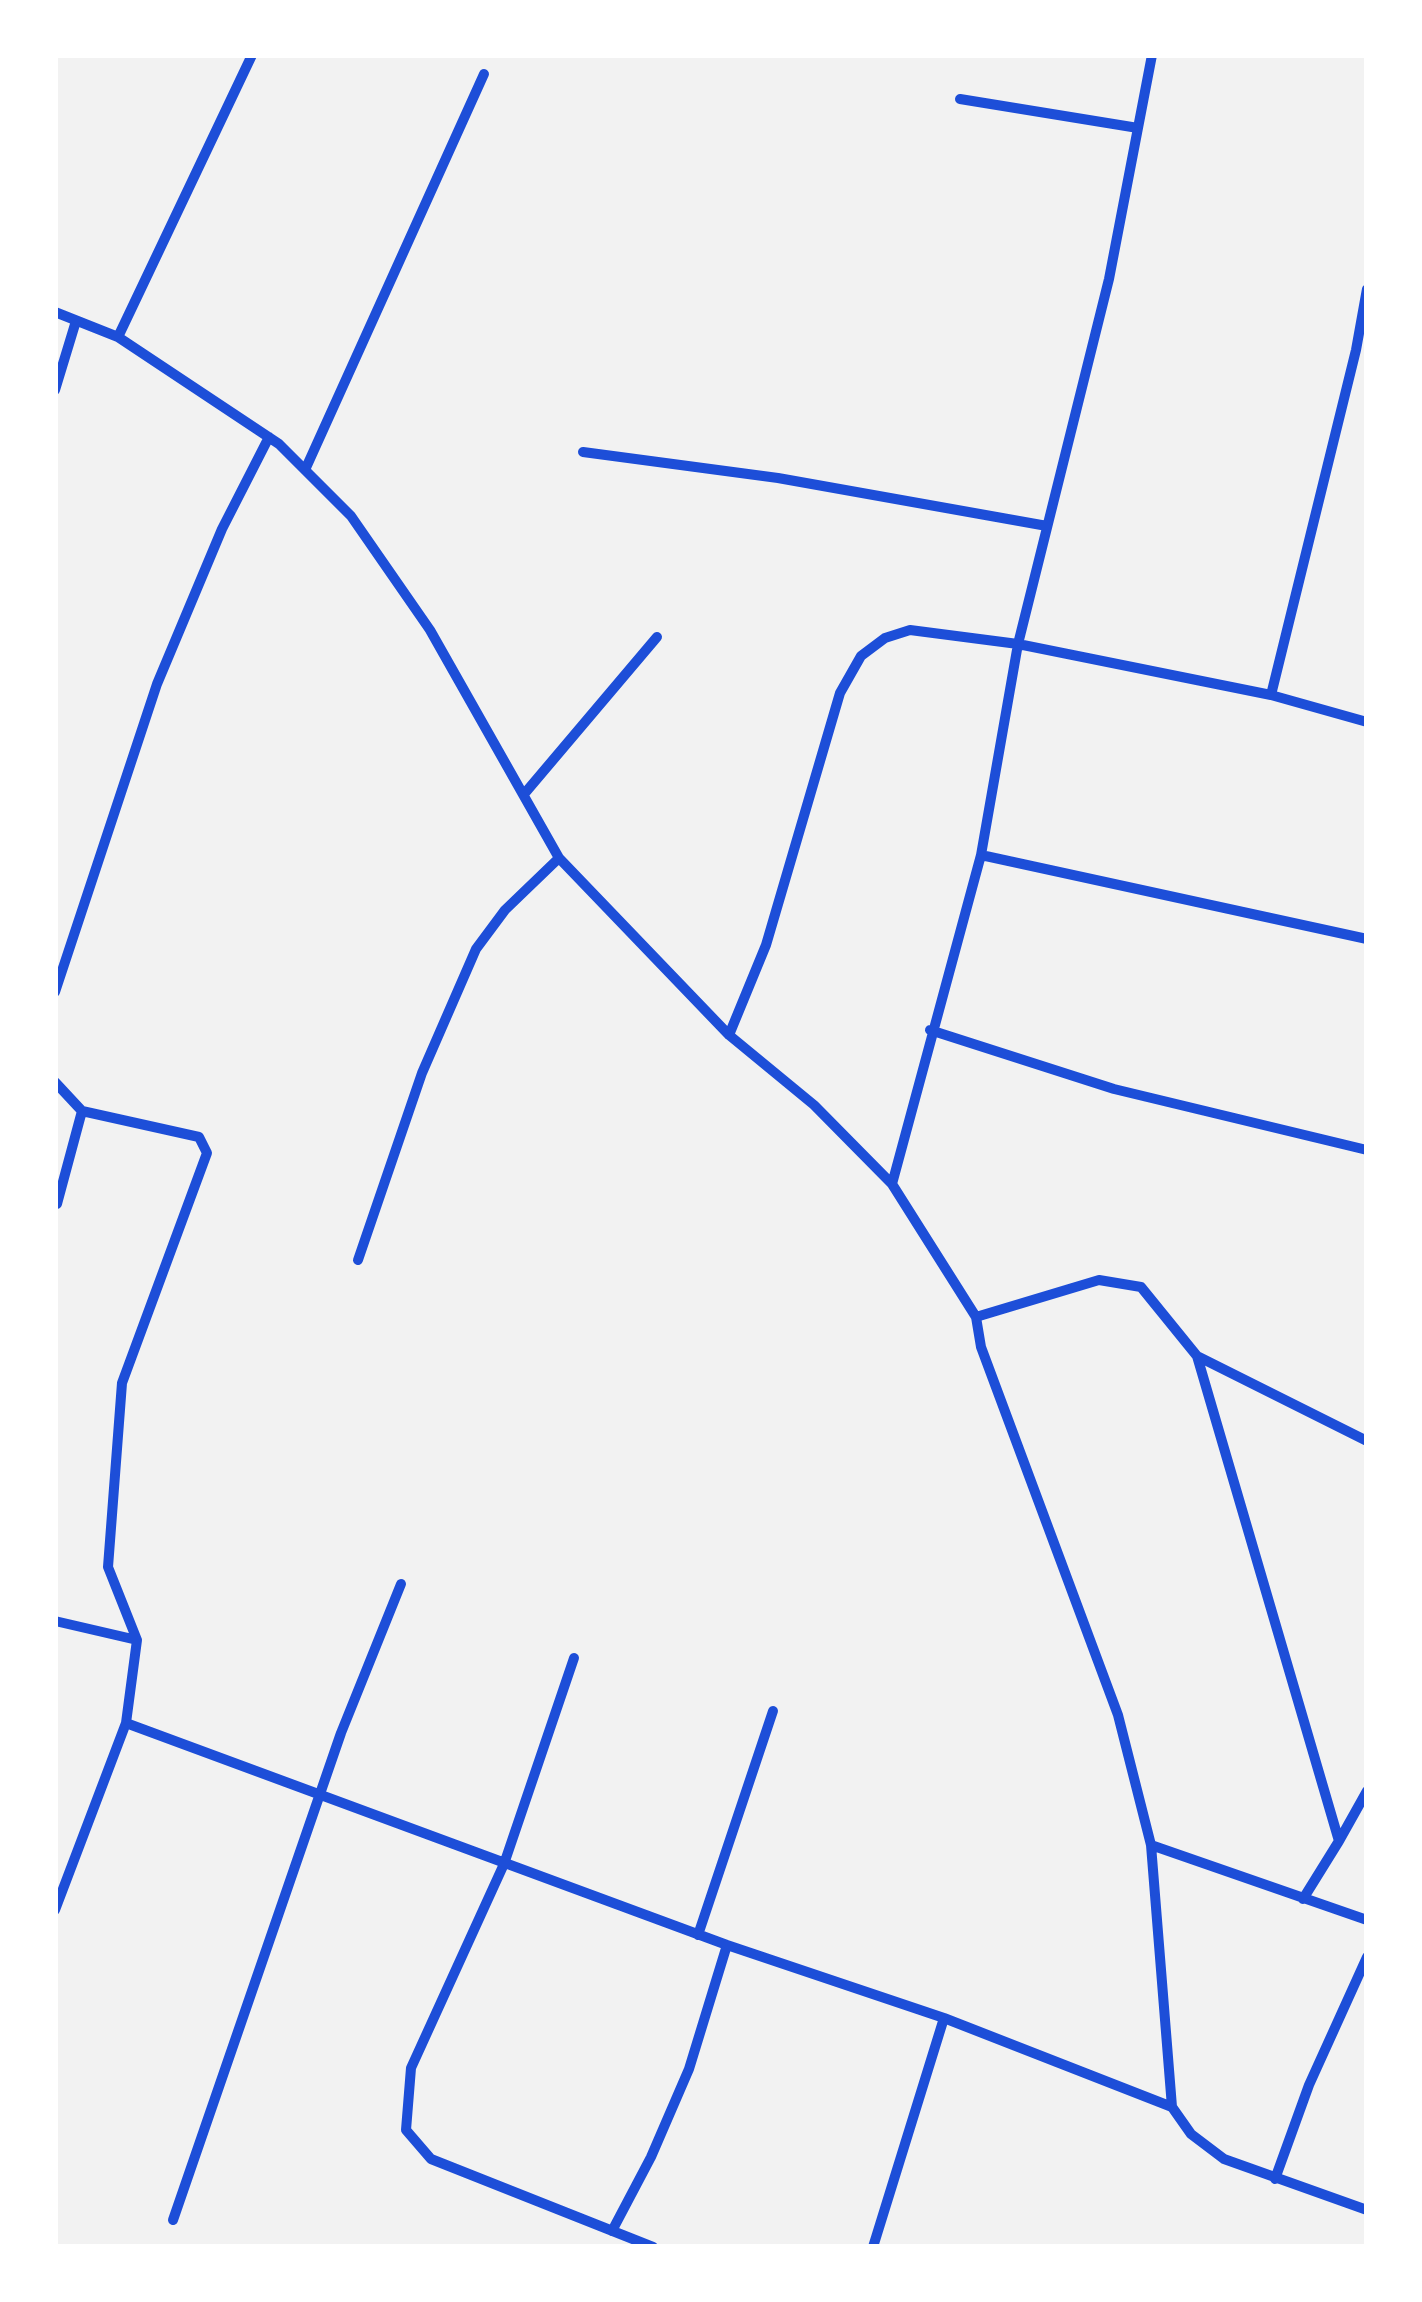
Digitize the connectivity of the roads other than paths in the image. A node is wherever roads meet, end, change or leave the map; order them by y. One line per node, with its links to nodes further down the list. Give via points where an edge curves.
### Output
1 (252, 55): 9 (street)
2 (1152, 55): 5 (street)
3 (484, 74): 13 (street)
4 (960, 99): 5 (street)
5 (1138, 128): 14 (street, via 1109,279)
6 (1367, 289): 17 (street)
7 (55, 312): 8 (street)
8 (76, 321): 9 (street); 10 (street)
9 (118, 337): 11 (street)
10 (55, 390)
11 (269, 437): 13 (street); 23 (street, via 156,684)
12 (583, 452): 14 (street)
13 (305, 470): 19 (street, via 351,516 430,630)
14 (1048, 526): 16 (street)
15 (656, 637): 19 (street)
16 (1018, 644): 17 (street); 20 (street); 25 (street, via 910,630 884,638 861,656 840,693 766,945)
17 (1272, 696): 18 (street)
18 (1367, 722)
19 (524, 792): 21 (street)
20 (980, 855): 22 (street); 24 (street)
21 (558, 858): 25 (street); 31 (street, via 476,949 428,1058)
22 (1367, 940)
23 (55, 991)
24 (930, 1030): 28 (street, via 1114,1089); 29 (street)
25 (729, 1035): 29 (street, via 814,1105)
26 (55, 1082): 27 (street)
27 (82, 1111): 30 (street); 37 (street, via 199,1137 207,1153 122,1383 108,1567)
28 (1367, 1150)
29 (892, 1184): 32 (street)
30 (57, 1204)
31 (358, 1260)
32 (976, 1317): 33 (street, via 1099,1280 1141,1286); 44 (street, via 980,1348 1118,1714)
33 (1197, 1356): 34 (street); 43 (street)
34 (1367, 1441)
35 (401, 1584): 42 (street)
36 (55, 1621): 37 (street)
37 (136, 1640): 40 (street)
38 (574, 1658): 45 (street)
39 (772, 1712): 49 (street)
40 (126, 1722): 42 (street); 47 (street)
41 (1367, 1792): 43 (street)
42 (322, 1797): 45 (street); 56 (street)
43 (1340, 1841): 46 (street)
44 (1151, 1845): 46 (street); 53 (street)
45 (504, 1864): 49 (street); 57 (street, via 411,2068 406,2130 431,2159)
46 (1303, 1899): 48 (street)
47 (55, 1910)
48 (1367, 1920)
49 (698, 1935): 50 (street)
50 (727, 1945): 52 (street); 57 (street, via 689,2069)
51 (1367, 1957): 54 (street)
52 (944, 2018): 53 (street); 59 (street)
53 (1172, 2107): 54 (street, via 1191,2134 1224,2159)
54 (1275, 2179): 55 (street)
55 (1367, 2210)
56 (173, 2220)
57 (612, 2231): 58 (street)
58 (653, 2247)
59 (873, 2247)

